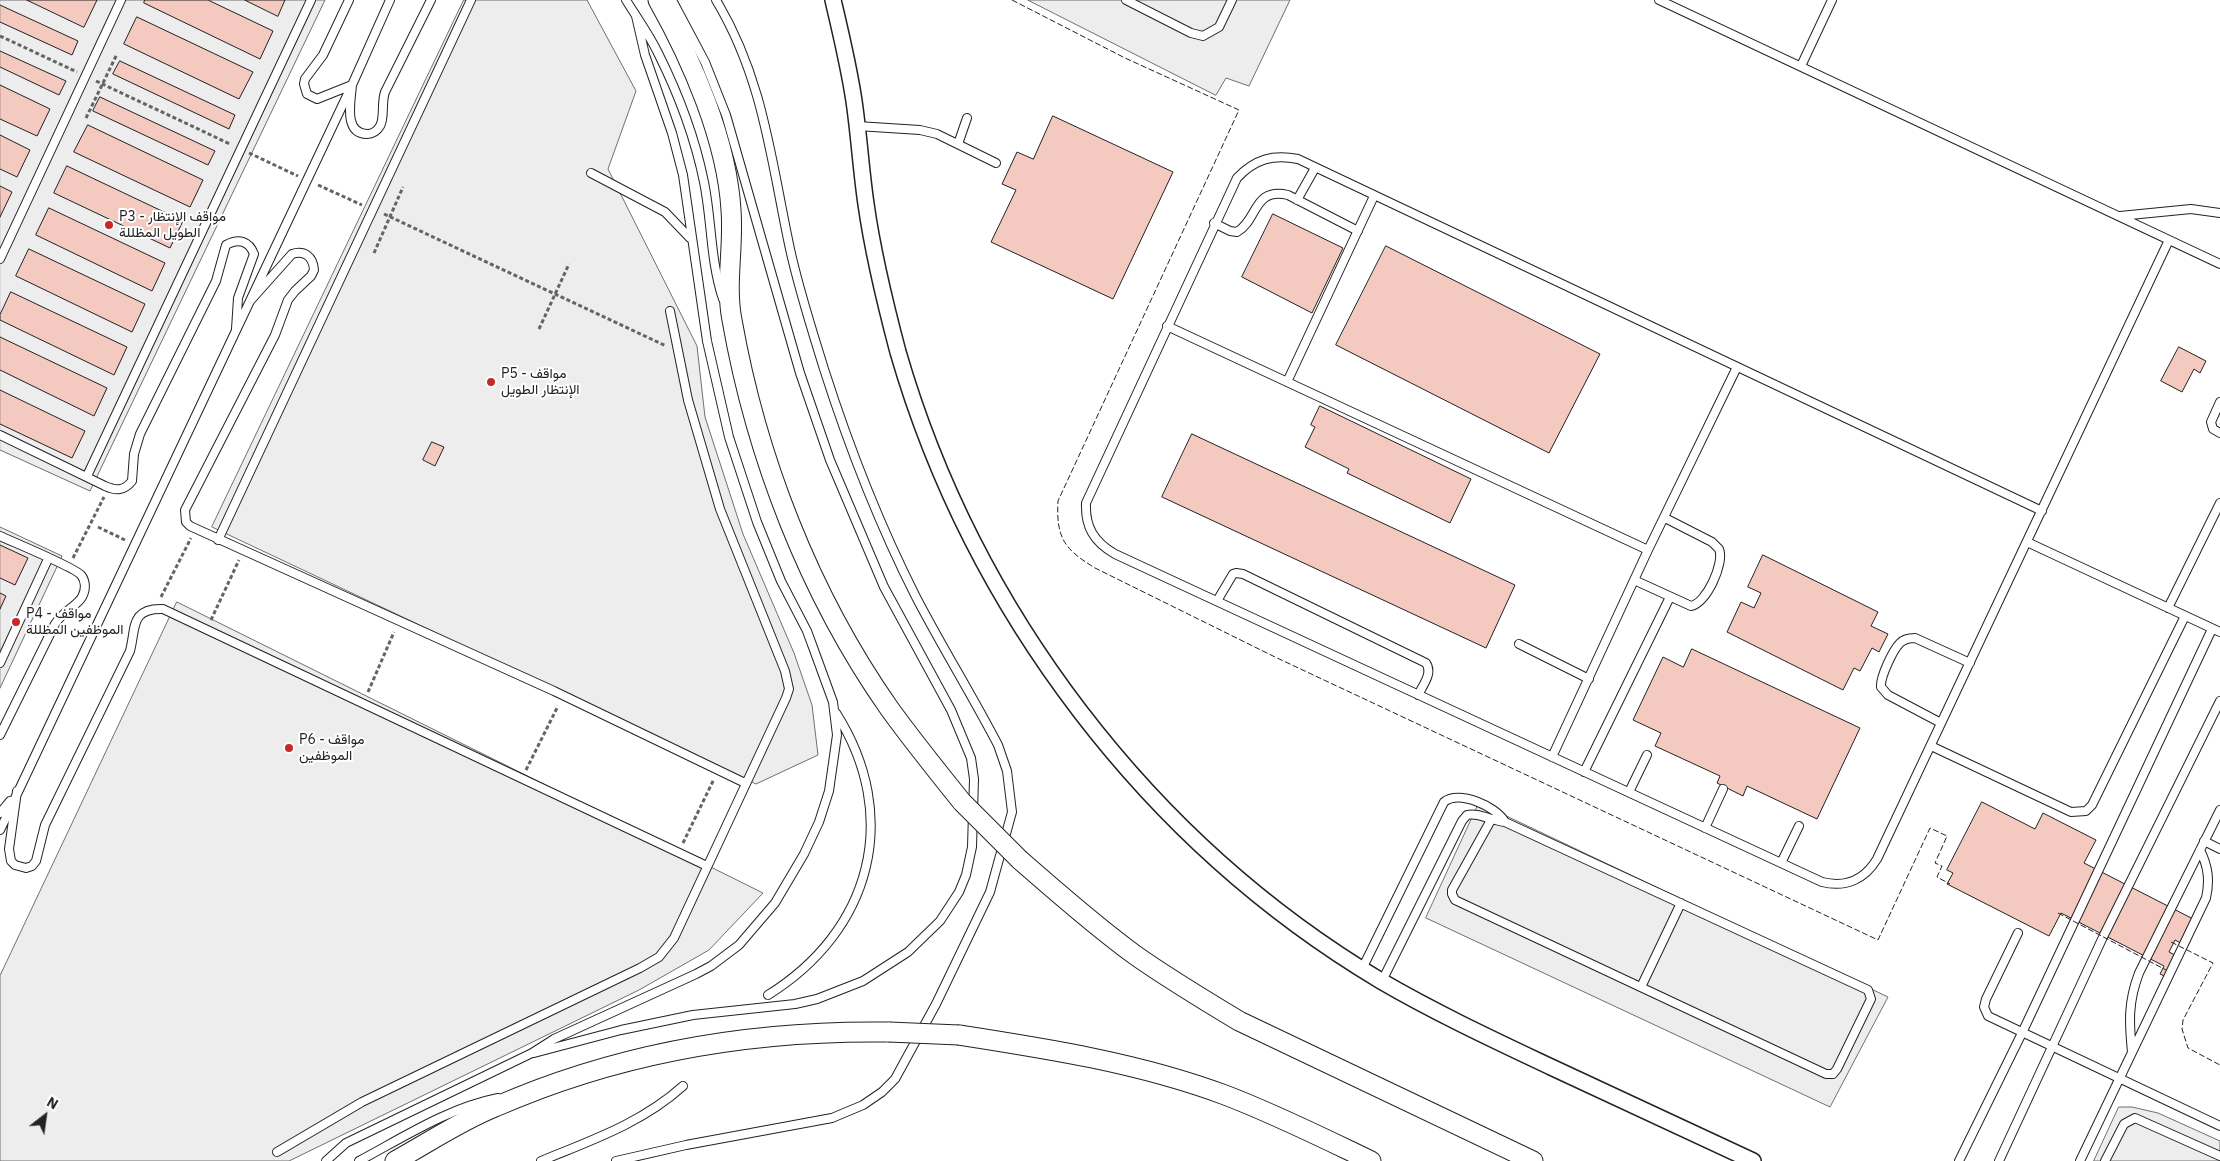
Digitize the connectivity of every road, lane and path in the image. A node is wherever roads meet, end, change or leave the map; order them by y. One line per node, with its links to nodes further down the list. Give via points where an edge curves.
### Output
1 (121, 0): 22 (lane)
2 (312, 0): 29 (lane)
3 (349, 0): 24 (lane, via 324,54 304,84 307,94 317,99)
4 (390, 0): 24 (lane)
5 (431, 0): 24 (lane, via 385,92 381,125 371,134 358,132 350,121)
6 (471, 0): 37 (lane)
7 (626, 0): 18 (lane)
8 (658, 0): 52 (street, via 683,50 720,147 731,210 729,280)
9 (672, 0): 128 (lane, via 704,62 726,115 800,373 830,460 884,587 951,710 971,758 974,779 972,847 966,876 940,921 908,952 863,981 810,1000 693,1014)
10 (716, 0): 139 (lane, via 742,52 760,100 790,252 850,445 916,595 998,745 1008,771 1012,812 990,892 923,1029 900,1071 882,1092 853,1111 832,1118)
11 (833, 0): 27 (street)
12 (1126, 0): 17 (lane)
13 (1146, 0): 17 (lane)
14 (1232, 0): 17 (lane, via 1219,27 1203,36)
15 (1659, 0): 21 (lane)
16 (1832, 0): 21 (lane)
17 (1142, 8)
18 (636, 16): 43 (lane, via 645,55 678,154); 52 (lane, via 658,53 692,139 704,183 718,284)
19 (0, 36): 22 (path)
20 (117, 54): 23 (path)
21 (1801, 66): 39 (lane)
22 (86, 76): 23 (path); 46 (lane)
23 (102, 84): 25 (path); 29 (path)
24 (352, 85): 33 (lane)
25 (86, 118)
26 (967, 118): 28 (lane)
27 (857, 126): 28 (lane, via 929,132); 121 (street, via 875,255 912,398 973,544 1017,621 1095,730 1166,810 1244,883 1300,927)
28 (958, 144): 30 (lane)
29 (241, 150): 33 (path); 62 (lane)
30 (996, 163)
31 (1315, 168): 35 (lane); 36 (lane); 41 (lane, via 1285,157 1258,161 1236,178)
32 (592, 173): 43 (lane, via 666,212)
33 (307, 180): 37 (path); 50 (lane)
34 (404, 187): 40 (path)
35 (1374, 196): 42 (lane); 57 (lane)
36 (1297, 200): 41 (lane, via 1282,194 1267,196 1237,232); 42 (lane)
37 (373, 210): 40 (path); 69 (lane)
38 (2220, 213): 39 (lane, via 2191,209)
39 (2119, 216): 44 (lane)
40 (390, 218): 45 (path); 49 (path)
41 (1214, 223): 53 (lane)
42 (1358, 230): 58 (lane)
43 (691, 240): 93 (lane, via 713,373 729,437 757,522 781,581 807,631)
44 (2169, 240): 48 (lane); 65 (lane)
45 (374, 253)
46 (0, 259)
47 (569, 264): 49 (path)
48 (2220, 264)
49 (555, 295): 55 (path); 56 (path)
50 (250, 301): 54 (lane); 67 (lane, via 292,254 305,253 314,263 311,276 288,300 275,335 185,510 186,522)
51 (670, 311): 56 (lane)
52 (732, 319): 141 (street, bridge, via 760,437 779,494 827,603 888,706 962,802 1020,860 1076,909 1135,955 1214,1006 1248,1026)
53 (1167, 326): 58 (lane); 77 (lane, via 1086,503 1085,515 1088,528 1104,548)
54 (236, 330): 63 (lane, via 238,298 254,254 252,248 239,240 226,245 216,281 140,434 132,481 120,490); 104 (lane)
55 (539, 330)
56 (678, 352): 102 (lane, via 688,400 720,509 782,662 789,689)
57 (1737, 367): 65 (lane); 66 (lane)
58 (1287, 382): 72 (lane)
59 (2220, 402): 60 (lane, via 2211,422)
60 (2220, 433)
61 (0, 435): 62 (lane)
62 (86, 476): 63 (lane)
63 (109, 488): 74 (path)
64 (2220, 503): 78 (lane)
65 (2042, 510): 70 (lane)
66 (1665, 518): 72 (lane); 76 (lane, via 1712,542 1721,554 1720,564 1700,603 1691,606)
67 (195, 529): 69 (lane); 79 (path)
68 (0, 536): 73 (lane)
69 (218, 540): 71 (lane)
70 (2027, 542): 78 (lane); 87 (lane)
71 (243, 550): 81 (lane); 83 (path)
72 (1648, 550): 75 (lane)
73 (48, 558): 74 (lane); 86 (lane)
74 (68, 567): 95 (lane, via 81,574 83,596 55,624)
75 (1634, 580): 76 (lane); 88 (lane)
76 (1670, 597): 100 (lane)
77 (1217, 602): 89 (lane); 89 (lane, via 1233,574 1243,574 1426,663 1429,674)
78 (2168, 608): 80 (lane)
79 (155, 609): 83 (lane, via 170,611); 104 (lane, via 140,615 135,621 130,651 45,825 36,861 26,868 15,865 9,855)
80 (2185, 616): 82 (lane); 96 (lane, via 2086,811 2071,812)
81 (399, 620): 90 (lane); 92 (path)
82 (2212, 629): 84 (lane); 125 (lane)
83 (207, 630): 92 (lane)
84 (2220, 632)
85 (1518, 644): 88 (lane)
86 (0, 663)
87 (1970, 664): 94 (lane); 94 (lane, via 1909,638 1897,647 1882,677 1881,687 1888,695)
88 (1588, 679): 98 (lane)
89 (1418, 695): 98 (lane)
90 (563, 696): 99 (lane); 101 (path)
91 (2220, 700): 126 (lane)
92 (362, 704): 101 (lane)
93 (835, 710): 124 (lane, via 858,752 868,790 871,821 866,868 856,898 838,933 807,968); 128 (lane, via 837,735 832,775 819,822 786,887 751,932 711,966)
94 (1941, 723): 96 (lane)
95 (0, 735)
96 (1931, 746): 117 (lane, via 1877,859 1866,874 1850,883 1831,885)
97 (1647, 755): 105 (lane)
98 (1552, 758): 100 (lane)
99 (718, 768): 102 (lane); 116 (path)
100 (1584, 772): 105 (lane)
101 (522, 779): 116 (lane)
102 (745, 782): 118 (lane)
103 (1724, 789): 111 (lane)
104 (17, 791): 107 (lane); 112 (lane)
105 (1629, 792): 111 (lane)
106 (2220, 810): 113 (lane)
107 (0, 813)
108 (1490, 820): 109 (lane); 122 (lane, via 1472,814 1464,818); 123 (lane, via 1452,890 1455,900)
109 (1505, 822): 119 (lane); 121 (lane, via 1498,813 1466,798 1451,798 1444,802)
110 (1799, 826): 117 (lane)
111 (1705, 828): 117 (lane)
112 (0, 830)
113 (2204, 841): 114 (lane); 115 (lane)
114 (2220, 849)
115 (2200, 850): 127 (lane, via 2138,973 2128,1017); 127 (lane, via 2208,869 2206,898)
116 (678, 852): 118 (lane)
117 (1781, 863)
118 (707, 866): 133 (lane, via 674,938 650,964 362,1102)
119 (1681, 903): 123 (lane); 123 (lane, via 1868,990 1870,999 1855,1034 1836,1072 1826,1074)
120 (2018, 933): 125 (lane, via 1984,1007 1992,1019)
121 (1362, 969): 122 (street)
122 (1382, 981): 142 (street, via 1484,1035)
123 (1641, 987)
124 (768, 995)
125 (2022, 1033): 126 (lane); 143 (lane)
126 (2051, 1047): 129 (lane); 144 (lane)
127 (2132, 1052): 129 (lane)
128 (532, 1053): 135 (lane, via 346,1143)
129 (2119, 1078): 132 (lane); 145 (lane)
130 (683, 1086): 138 (lane, via 636,1121)
131 (524, 1094): 136 (lane, via 463,1107); 137 (street); 140 (street, bridge, via 604,1067 694,1046 787,1034 889,1032 959,1035 1051,1049 1168,1076 1280,1118)
132 (2220, 1126)
133 (277, 1152)
134 (2220, 1156): 146 (lane, via 2135,1118 2124,1124)
135 (326, 1161)
136 (359, 1161)
137 (395, 1161)
138 (541, 1161)
139 (616, 1161)
140 (1371, 1161)
141 (1533, 1161)
142 (1753, 1161)
143 (1959, 1161)
144 (1999, 1161)
145 (2080, 1161)
146 (2104, 1161)

